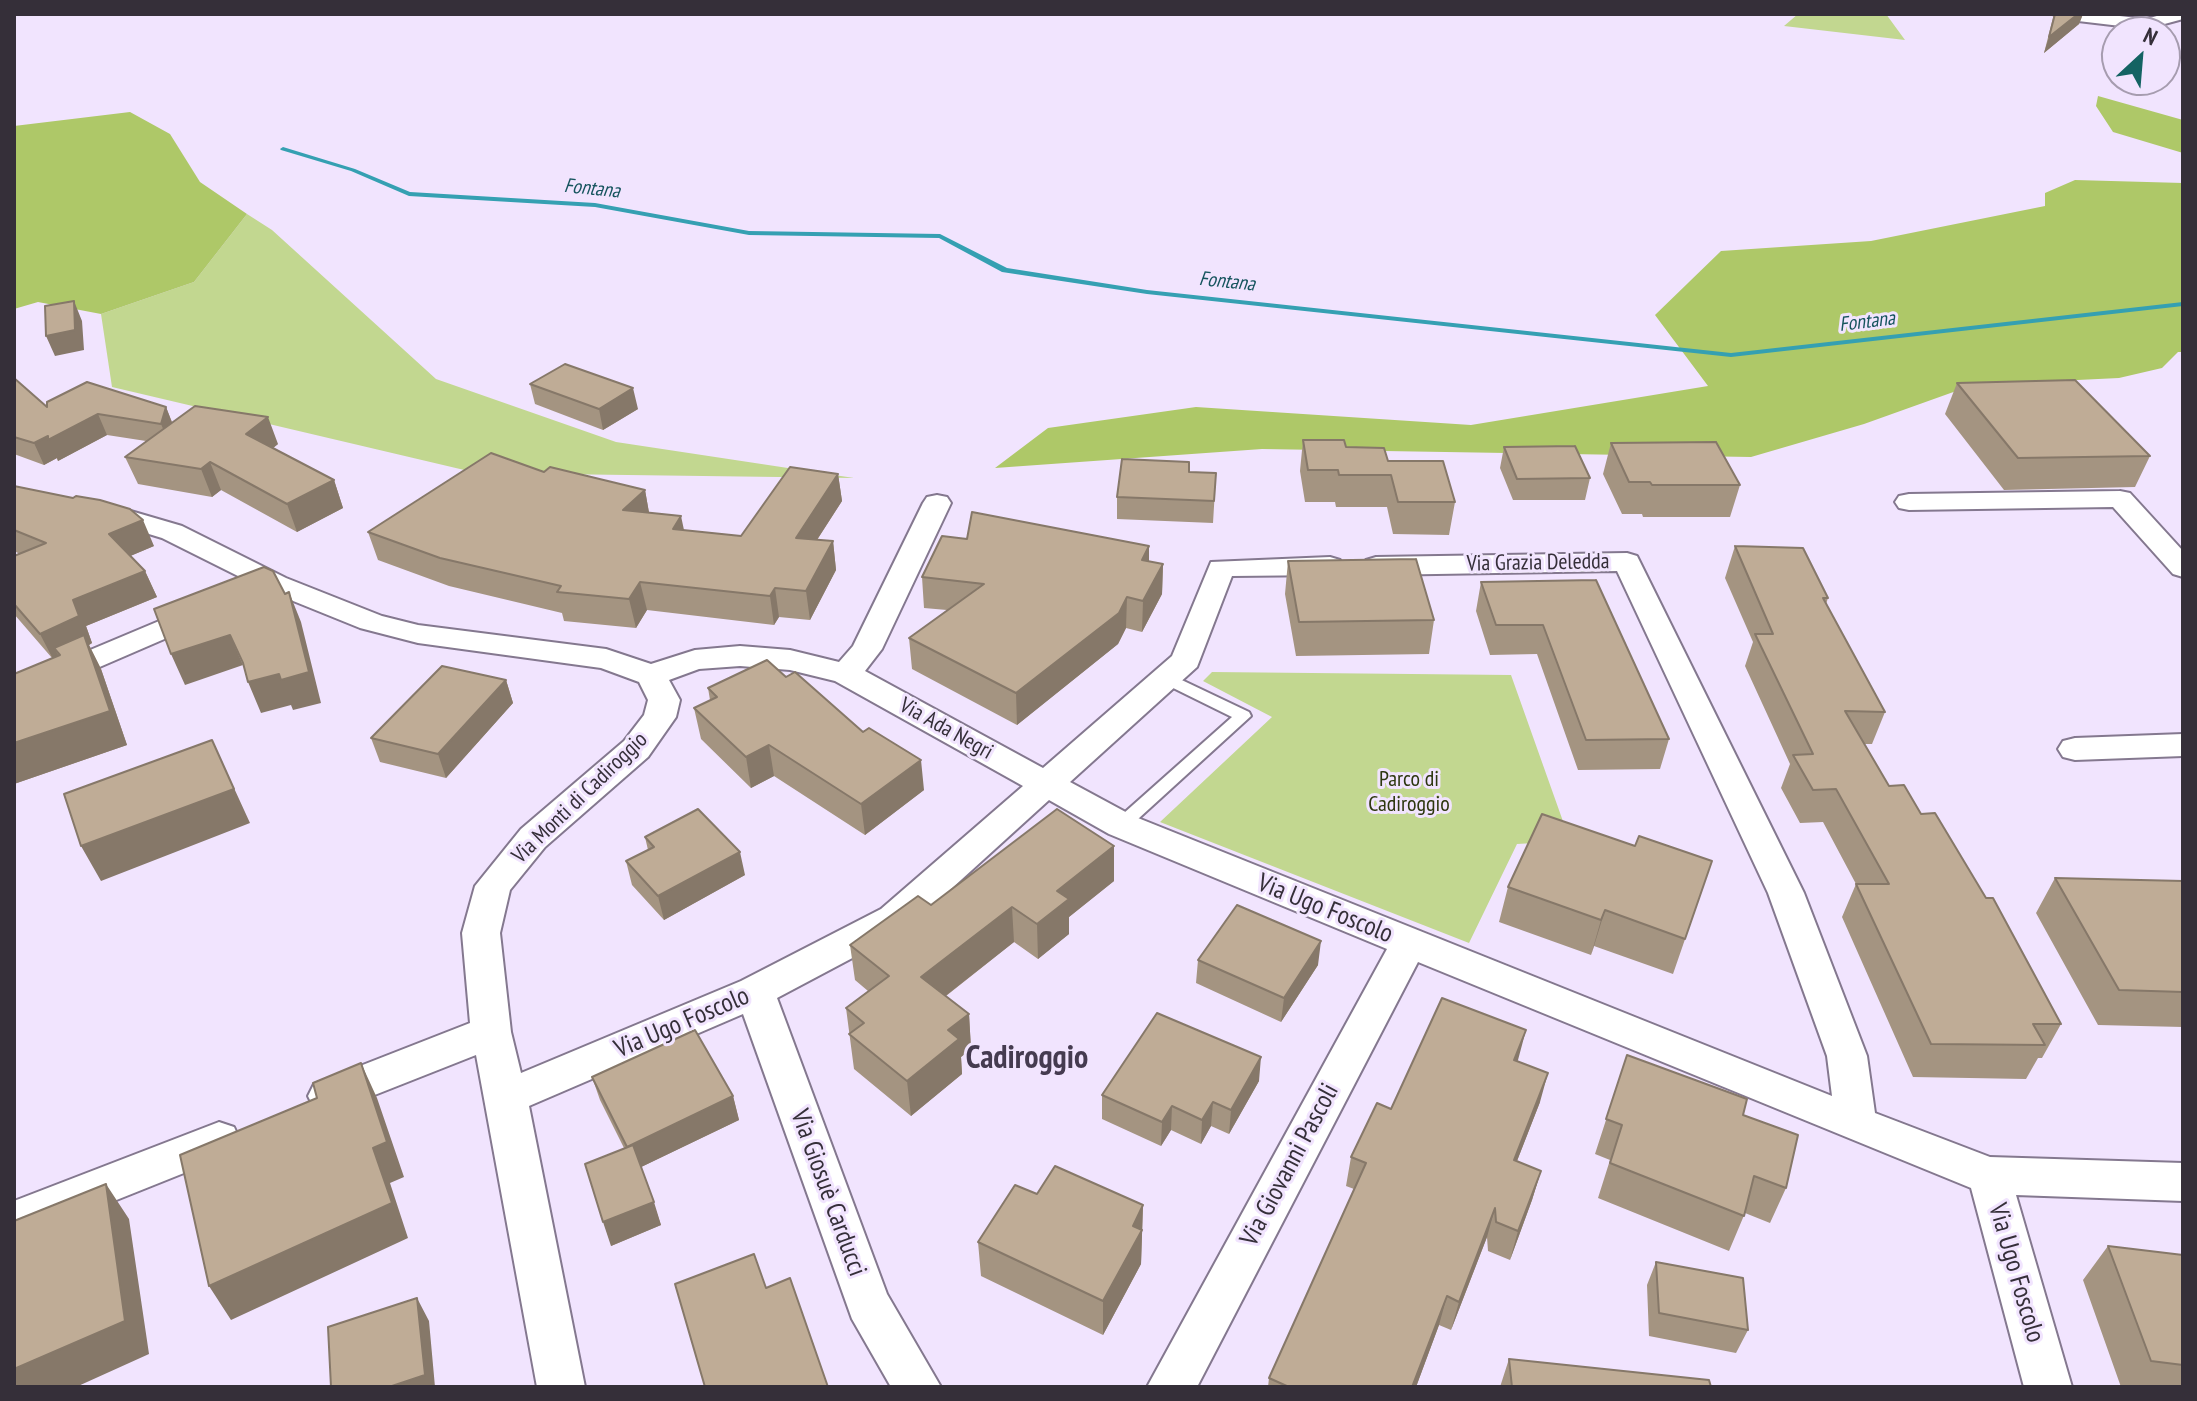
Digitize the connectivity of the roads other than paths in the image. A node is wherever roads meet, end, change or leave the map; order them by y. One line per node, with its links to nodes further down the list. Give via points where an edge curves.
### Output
1 (2061, 14): 2 (street, via 2146,24)
2 (2182, 14)
3 (14, 498): 7 (street, via 117,515 172,532)
4 (1909, 502): 6 (street, via 2120,499)
5 (937, 503): 8 (street, via 867,649)
6 (2183, 568)
7 (276, 584): 9 (street, via 371,622 418,634 606,659); 11 (street, via 155,630)
8 (846, 674): 9 (street, Via Ada Negri, via 790,660 740,656 695,660); 14 (street, Via Ada Negri)
9 (651, 675): 18 (street, Via Monti di Cadiroggio, via 664,700 660,717 636,749 533,838 493,886 481,933)
10 (1167, 678): 14 (street, Via Grazia Deledda); 15 (lane, via 1243,716); 20 (street, Via Grazia Deledda, via 1186,660 1221,568 1627,562 1786,893 1847,1056)
11 (14, 694)
12 (2183, 745): 13 (street)
13 (2075, 749)
14 (1047, 785): 15 (street, Via Ugo Foscolo); 17 (street, Via Ugo Foscolo, via 894,919)
15 (1121, 825): 16 (street, Via Ugo Foscolo)
16 (1409, 944): 20 (street, Via Ugo Foscolo); 26 (street, Via Giovanni Pascoli)
17 (755, 992): 19 (street, Via Ugo Foscolo); 25 (street, Via Giosuè Carducci, via 868,1304)
18 (491, 1032): 19 (street, Via Monti di Cadiroggio); 23 (street)
19 (507, 1097): 24 (street, Via Monti di Cadiroggio)
20 (1856, 1124): 21 (street, Via Ugo Foscolo)
21 (1989, 1176): 22 (street); 27 (street, Via Ugo Foscolo)
22 (2183, 1182)
23 (14, 1221)
24 (561, 1387)
25 (917, 1387)
26 (1171, 1387)
27 (2048, 1387)

